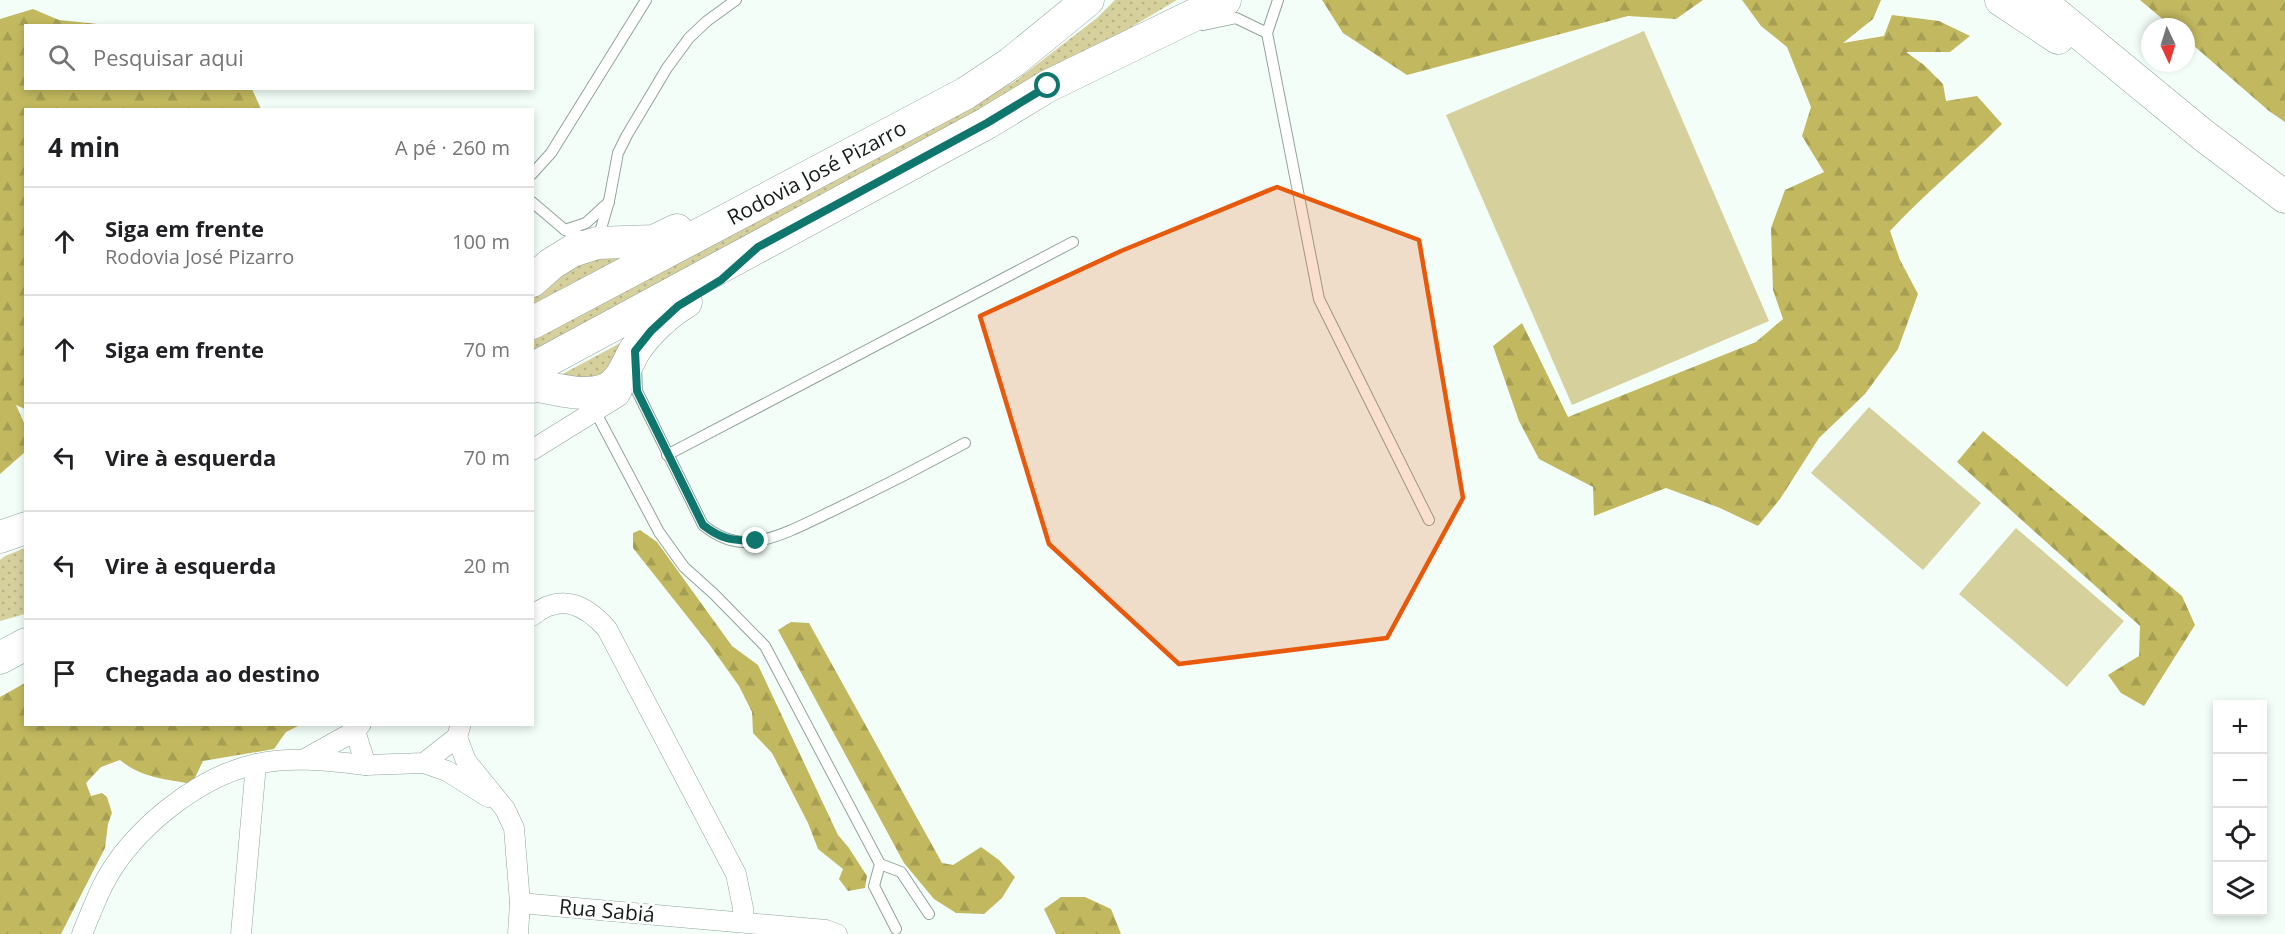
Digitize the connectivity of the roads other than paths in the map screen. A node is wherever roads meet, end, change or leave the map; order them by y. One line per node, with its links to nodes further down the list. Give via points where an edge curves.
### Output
1 (646, 0): 13 (lane, via 551,153)
2 (736, 0): 16 (lane, via 689,38 666,68 618,153)
3 (1088, 0): 15 (main road, Rodovia José Pizarro, via 1011,63 966,93)
4 (1202, 0): 9 (main road)
5 (1225, 0): 9 (main road, Rodovia José Pizarro)
6 (1278, 0): 10 (lane)
7 (2001, 0): 12 (main road)
8 (2039, 0): 12 (main road)
9 (1174, 25): 11 (main road, Rodovia José Pizarro)
10 (1267, 33): 11 (lane, via 1236,18); 32 (lane, via 1319,299)
11 (1144, 39): 21 (main road, Rodovia José Pizarro, via 1048,86)
12 (2203, 135): 14 (main road)
13 (534, 172)
14 (2285, 197)
15 (767, 198): 20 (main road, via 729,204 654,241); 23 (main road, Rodovia José Pizarro)
16 (609, 201): 18 (lane, via 586,223); 20 (lane)
17 (534, 204): 18 (lane)
18 (565, 230): 20 (lane)
19 (1073, 242): 31 (lane)
20 (597, 243): 22 (main road, via 572,251)
21 (758, 247): 24 (main road, via 721,280 678,306); 25 (main road)
22 (534, 279)
23 (534, 322)
24 (635, 351): 27 (street); 28 (main road, via 618,380)
25 (534, 368)
26 (534, 387): 28 (main road)
27 (628, 393): 28 (street); 31 (lane)
28 (588, 402): 30 (street); 47 (lane, via 659,532 684,567 765,646)
29 (965, 443): 31 (lane, via 816,519 756,541 731,540 703,525)
30 (534, 448)
31 (667, 455)
32 (1429, 520)
33 (24, 529): 34 (main road)
34 (0, 537)
35 (534, 614): 50 (street, via 555,604 574,604 592,612 608,629 736,874)
36 (24, 636): 37 (main road)
37 (0, 639)
38 (24, 645): 39 (main road)
39 (0, 658)
40 (358, 728): 42 (street); 45 (street)
41 (459, 731): 43 (street); 46 (street, via 466,761)
42 (305, 759): 44 (street); 45 (street)
43 (424, 763): 45 (street); 46 (street, via 447,771)
44 (256, 764): 52 (street, via 195,791 159,815 125,852 105,882); 53 (street)
45 (366, 765)
46 (505, 809): 48 (street, via 514,828)
47 (880, 864): 49 (lane, via 901,872); 51 (lane, via 874,886)
48 (520, 903): 50 (street, Rua Sabiá); 54 (street)
49 (929, 914)
50 (743, 922): 55 (street, Rua Sabiá)
51 (896, 929)
52 (82, 934)
53 (241, 934)
54 (518, 934)
55 (837, 934)

